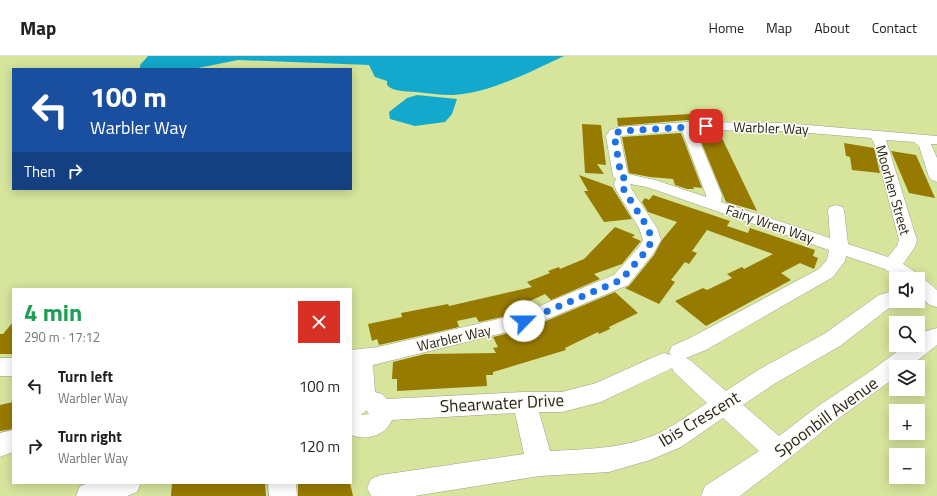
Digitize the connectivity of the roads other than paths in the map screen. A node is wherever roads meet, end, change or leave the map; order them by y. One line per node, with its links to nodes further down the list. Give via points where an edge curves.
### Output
1 (687, 126): 2 (street, Warbler Way, via 784,127); 6 (street, Warbler Way, via 615,133 613,136 619,167); 7 (street, via 714,195)
2 (875, 135): 3 (street, Warbler Way); 10 (street, Moorhen Street, via 881,142 908,240 906,247)
3 (919, 139): 4 (street, Warbler Way); 5 (street)
4 (937, 140)
5 (937, 177)
6 (624, 178): 7 (street, Fairy Wren Way, via 650,183); 14 (street, Warbler Way, via 624,190 648,228 652,240 647,250 621,280 524,321 378,356)
7 (711, 205): 9 (street, Fairy Wren Way)
8 (836, 210): 9 (street, Shearwater Drive)
9 (838, 248): 10 (street, Fairy Wren Way); 15 (street, Shearwater Drive, via 836,261 826,274 698,344)
10 (892, 265): 11 (street, Fairy Wren Way)
11 (901, 272)
12 (889, 299): 19 (street, Ibis Crescent, via 832,340 766,377)
13 (937, 336): 24 (street, Spoonbill Avenue, via 830,411)
14 (356, 358): 20 (street)
15 (675, 360): 18 (street, Shearwater Drive, via 602,392 562,402); 19 (street)
16 (0, 367): 17 (street)
17 (12, 367)
18 (524, 402): 20 (street, Shearwater Drive, via 407,408); 25 (street)
19 (725, 405): 24 (street); 25 (street, Ibis Crescent, via 672,439 650,448 609,460)
20 (365, 407): 21 (street, via 378,421 373,425 360,427)
21 (352, 423)
22 (12, 441): 23 (street)
23 (0, 445)
24 (778, 452): 29 (street, Spoonbill Avenue)
25 (540, 464): 27 (street, Ibis Crescent)
26 (282, 484): 28 (street)
27 (381, 488)
28 (283, 496)
29 (715, 496)

